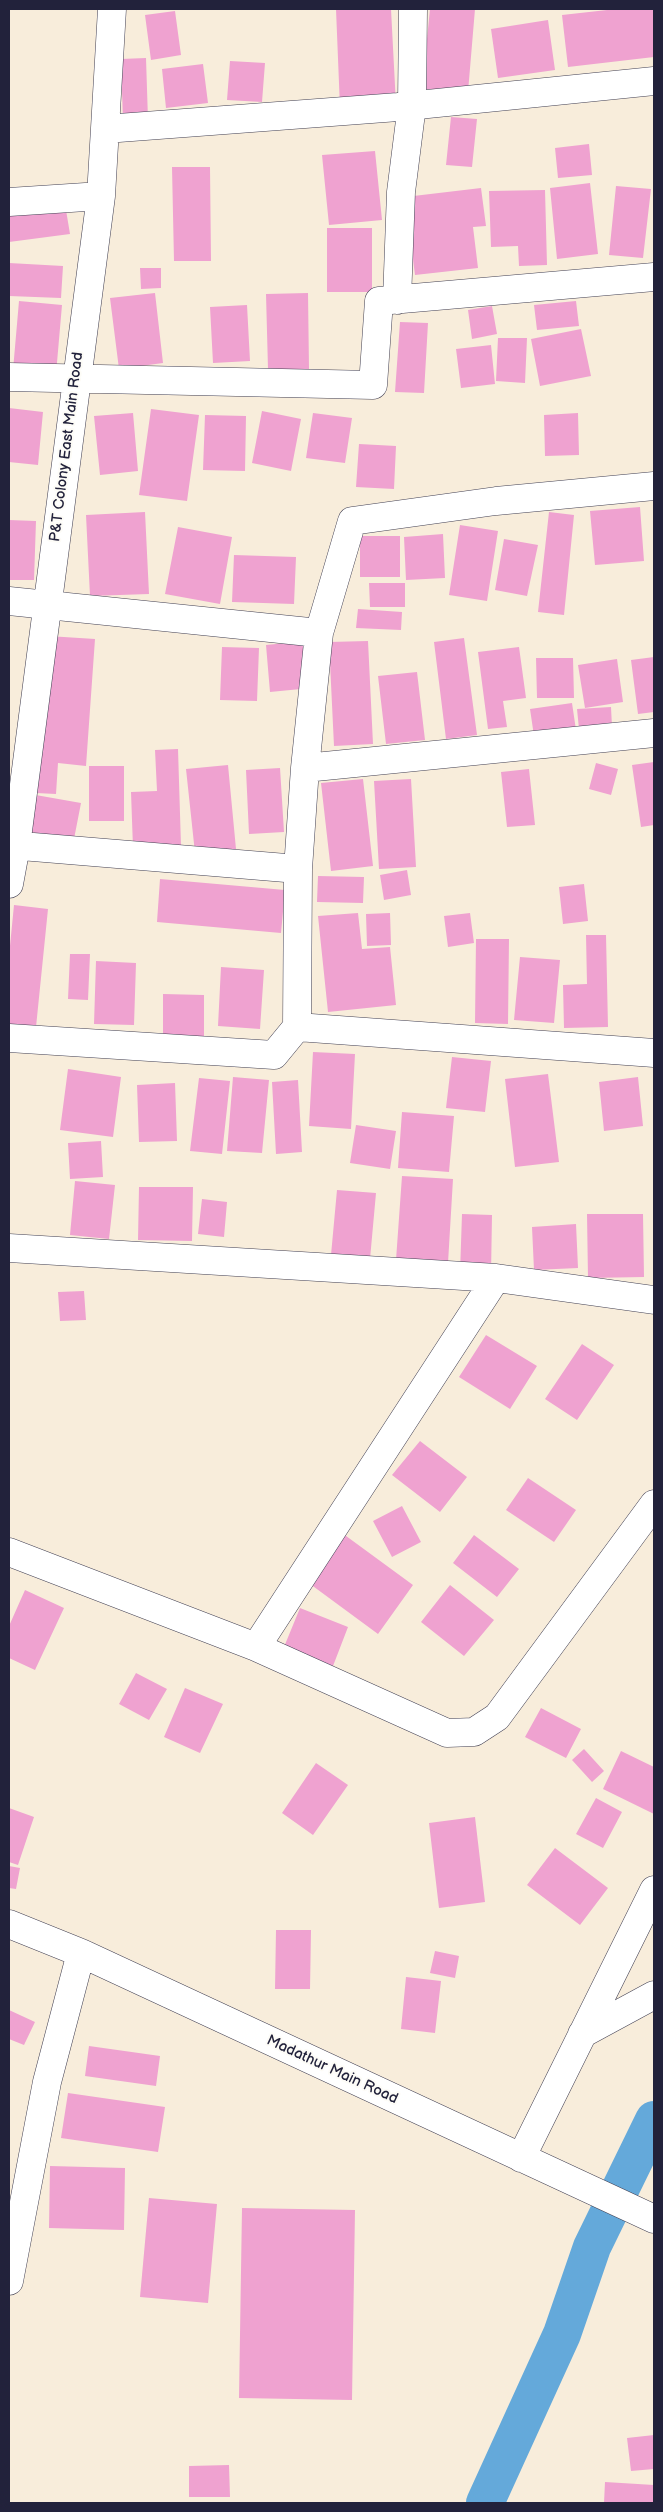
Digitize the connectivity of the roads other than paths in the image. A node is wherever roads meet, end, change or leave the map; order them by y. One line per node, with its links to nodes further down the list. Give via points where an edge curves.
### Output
1 (112, 9): 5 (street, P&T Colony East Main Road)
2 (413, 9): 4 (street)
3 (654, 81): 4 (street)
4 (412, 105): 5 (street); 9 (street, via 401,192)
5 (105, 129): 6 (street, P&T Colony East Main Road)
6 (101, 196): 7 (street); 11 (street, P&T Colony East Main Road)
7 (9, 202)
8 (654, 277): 9 (street)
9 (397, 300): 11 (street, via 378,301 373,385)
10 (9, 377): 11 (street)
11 (75, 380): 14 (street, P&T Colony East Main Road)
12 (654, 486): 15 (street, via 496,501 352,521)
13 (9, 601): 14 (street)
14 (48, 604): 15 (street); 18 (street, P&T Colony East Main Road)
15 (319, 633): 17 (street)
16 (654, 733): 17 (street)
17 (305, 768): 19 (street)
18 (12, 845): 19 (street); 20 (street, P&T Colony East Main Road)
19 (298, 869): 21 (street)
20 (9, 884)
21 (298, 1027): 22 (street, via 274,1055); 23 (street)
22 (9, 1038)
23 (654, 1053)
24 (9, 1248): 25 (street)
25 (496, 1278): 26 (street); 29 (street)
26 (654, 1300)
27 (654, 1504): 29 (street, via 497,1717 474,1732 447,1733)
28 (9, 1552): 29 (street)
29 (256, 1647)
30 (654, 1890): 34 (street)
31 (9, 1924): 32 (street, Madathur Main Road)
32 (82, 1953): 35 (street, Madathur Main Road); 37 (street, via 47,2082)
33 (654, 1995): 34 (street)
34 (582, 2034): 35 (street)
35 (529, 2162): 36 (street, Madathur Main Road)
36 (654, 2219)
37 (9, 2281)

